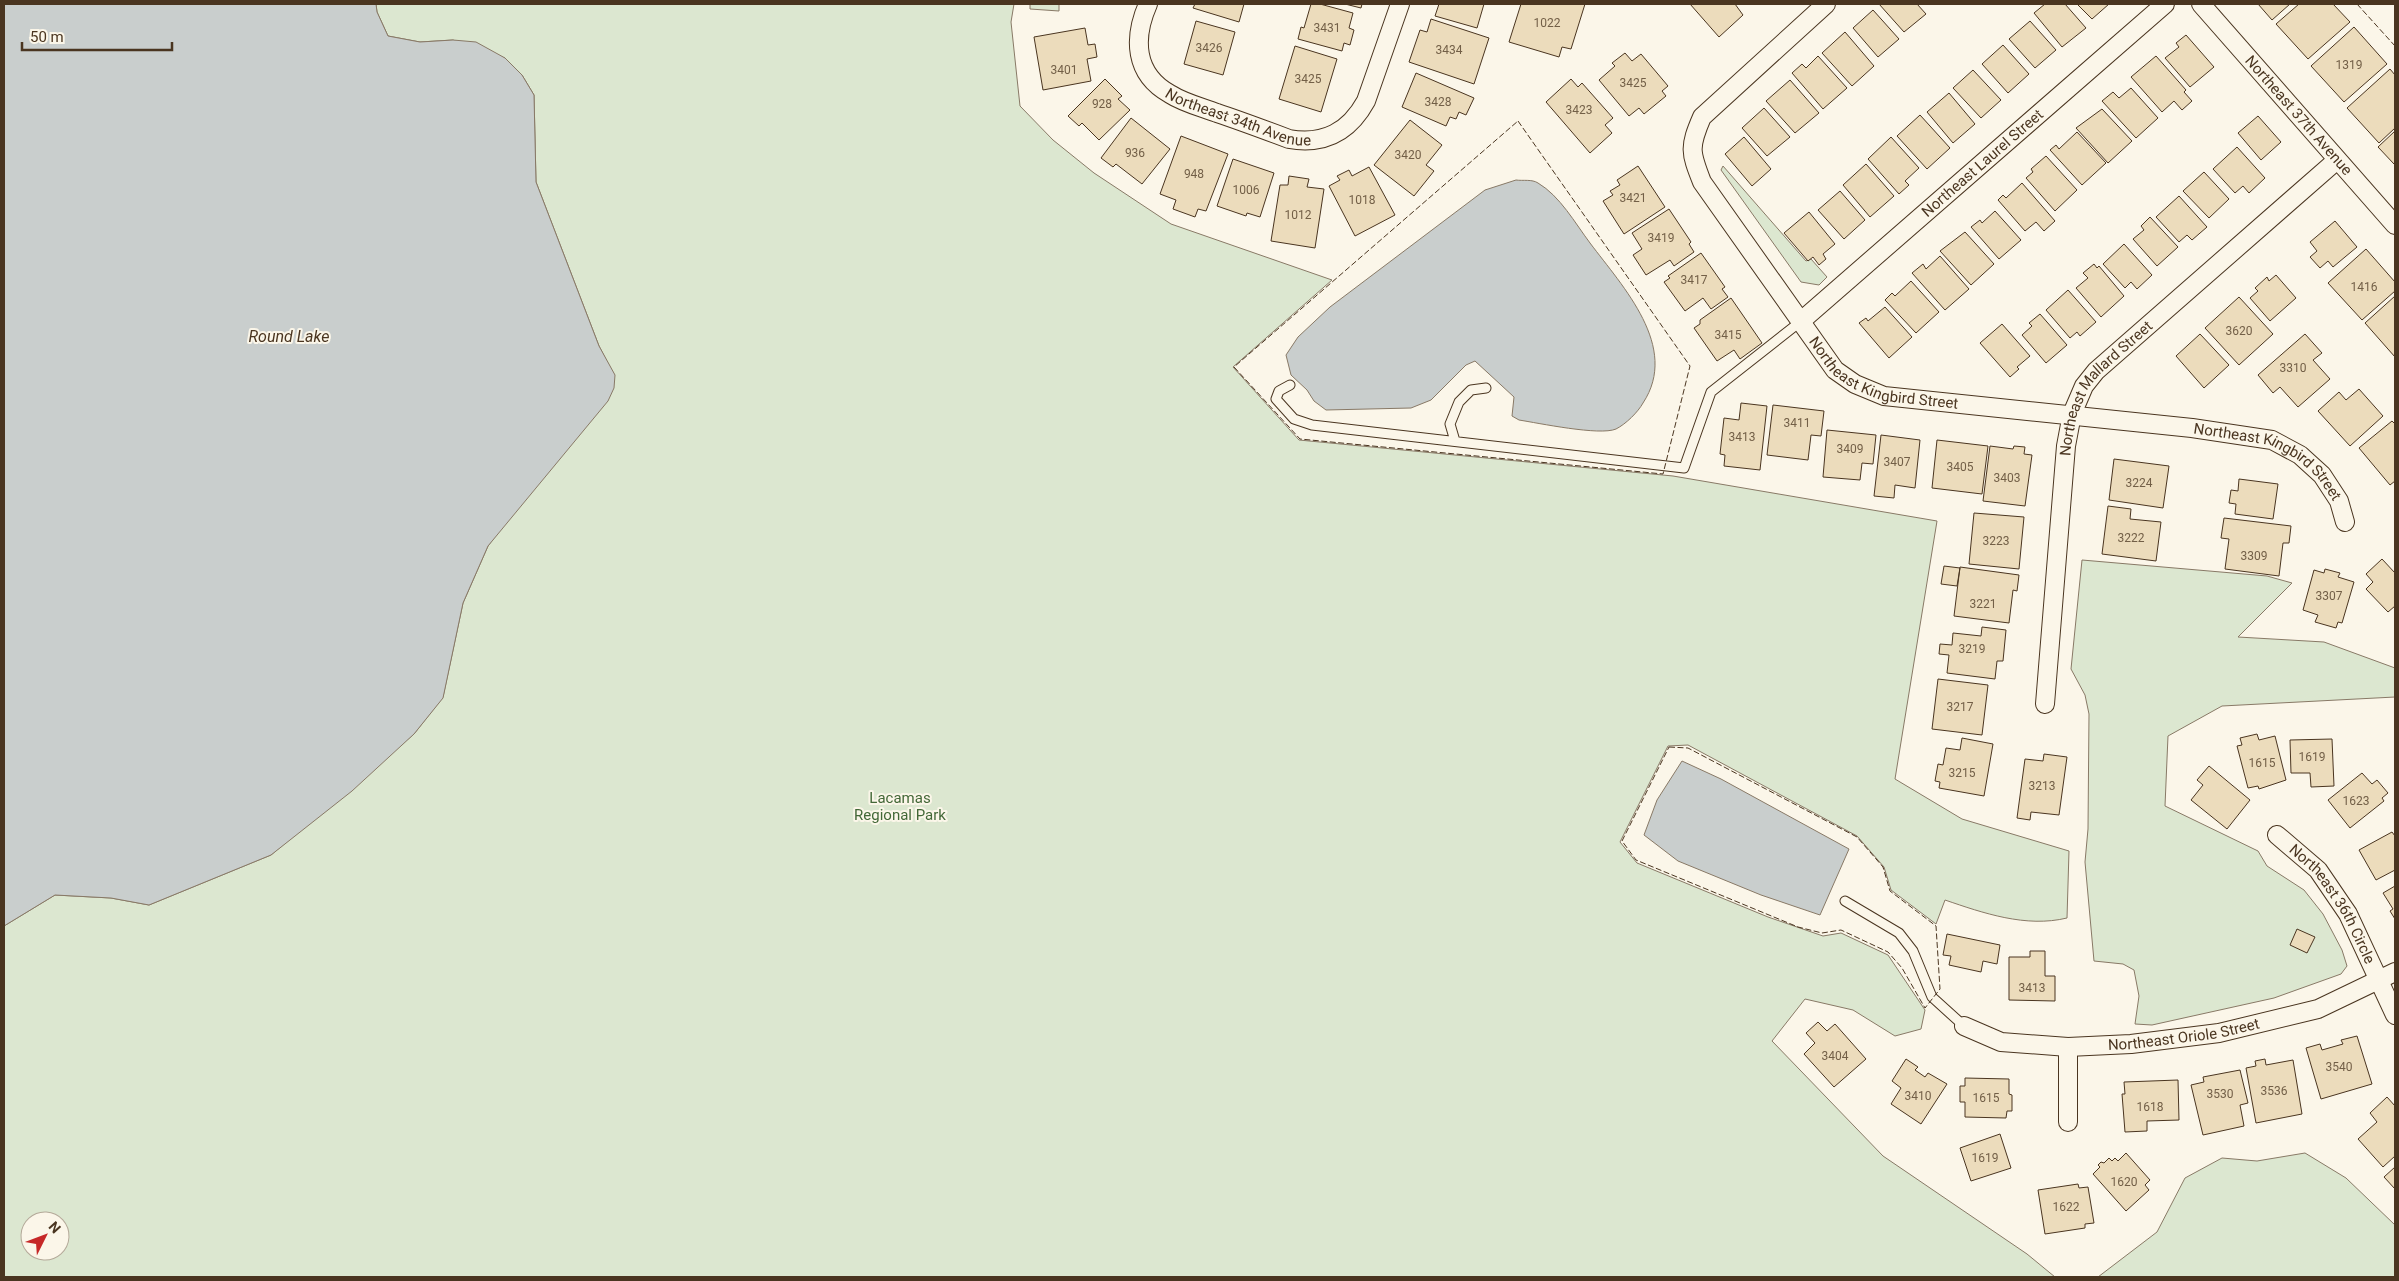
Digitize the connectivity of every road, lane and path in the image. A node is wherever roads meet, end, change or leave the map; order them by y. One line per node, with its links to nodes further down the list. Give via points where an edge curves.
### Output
1 (1148, 4): 2 (street, Northeast 34th Avenue, via 1138,34 1142,62 1157,84 1170,94 1289,139 1316,140 1338,133 1354,119 1366,101)
2 (1400, 4)
3 (1826, 4): 8 (street, Northeast Kingbird Street, via 1702,117 1692,141 1694,161 1702,182)
4 (2164, 4): 8 (street, Northeast Laurel Street)
5 (2201, 4): 6 (street, Northeast 37th Avenue)
6 (2337, 160): 7 (street, Northeast 37th Avenue); 11 (street, Northeast Mallard Street, via 2096,371 2084,386)
7 (2395, 225)
8 (1800, 322): 11 (street, Northeast Kingbird Street, via 1835,370 1855,384 1884,396); 12 (lane, via 1711,392 1684,468)
9 (1290, 385): 12 (lane, via 1279,391 1276,398 1294,419 1312,425)
10 (1486, 388): 12 (lane, via 1471,390 1459,402 1450,424)
11 (2072, 414): 13 (street, Northeast Kingbird Street, via 2272,440 2300,454 2322,475 2339,501); 14 (street, Northeast Mallard Street, via 2060,504)
12 (1455, 441)
13 (2345, 522)
14 (2045, 704)
15 (2277, 835): 18 (street, Northeast 36th Circle, via 2318,870 2328,884 2348,914)
16 (1845, 901): 20 (lane, via 1900,933 1913,951 1932,997)
17 (2395, 972): 18 (street, Northeast Oriole Street)
18 (2378, 981): 19 (street, Northeast 36th Circle); 21 (street, Northeast Oriole Street, via 2318,1009 2220,1033 2130,1044)
19 (2395, 1015)
20 (1964, 1026): 21 (street, Northeast Oriole Street, via 2001,1042)
21 (2068, 1047): 22 (street)
22 (2068, 1122)

